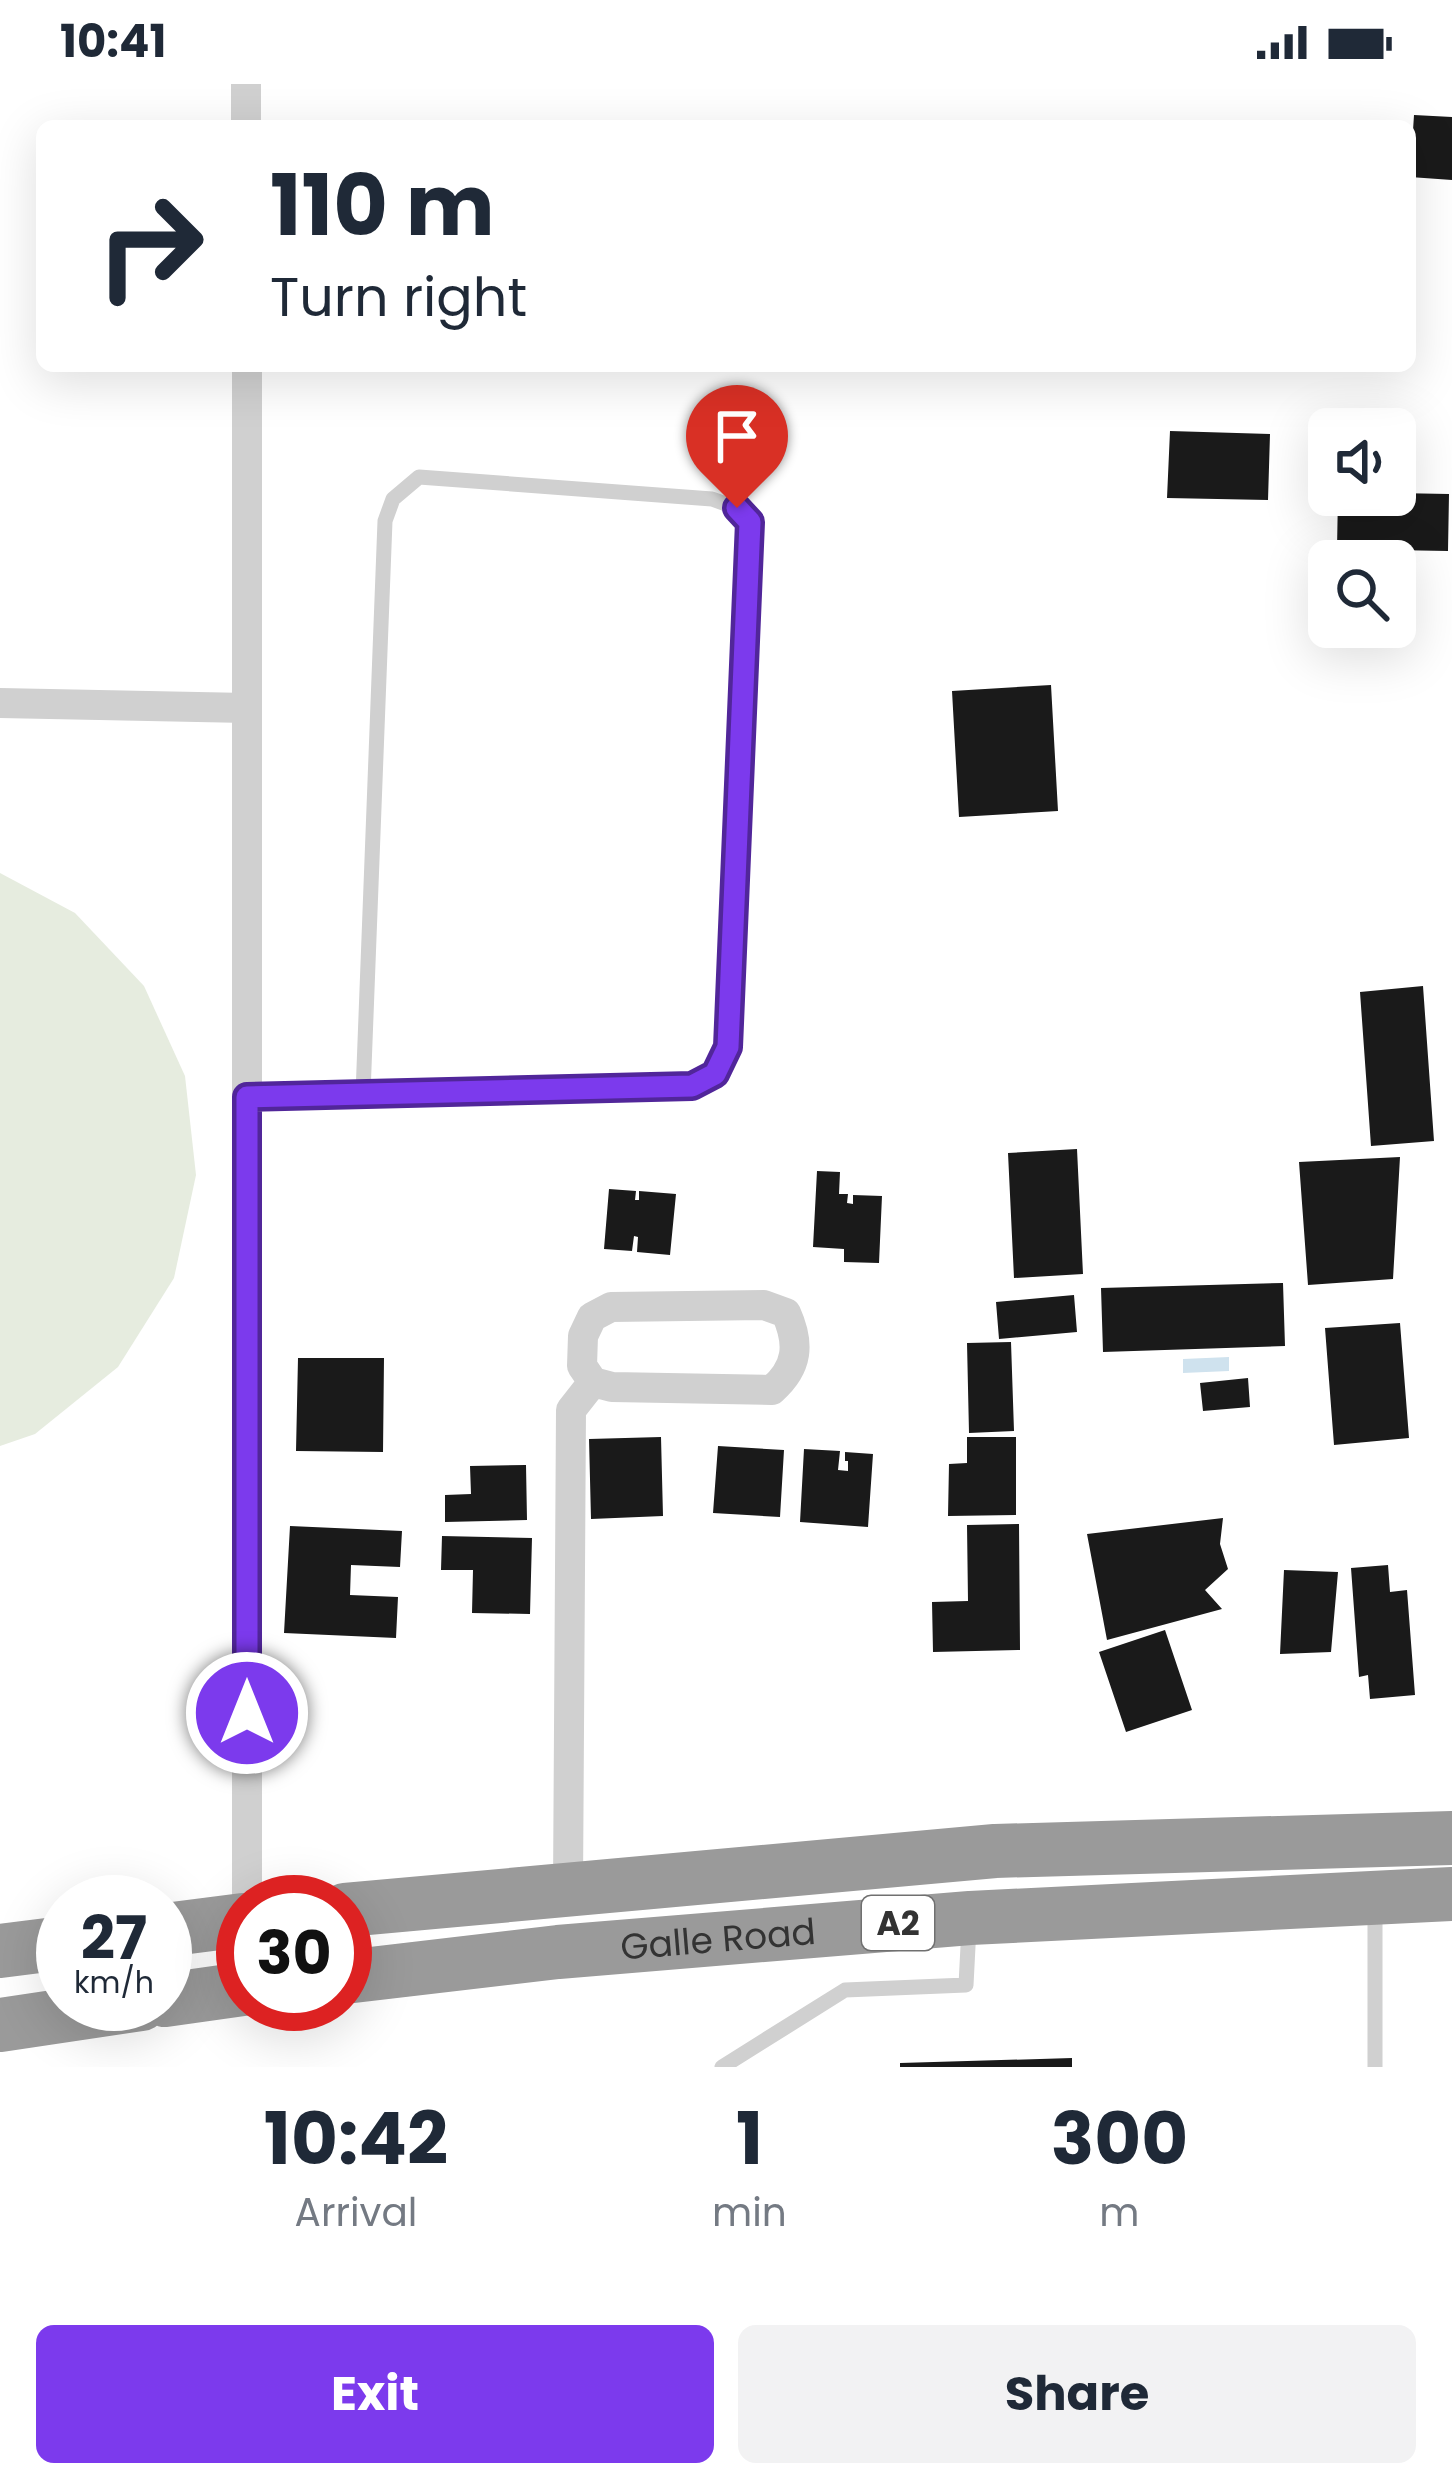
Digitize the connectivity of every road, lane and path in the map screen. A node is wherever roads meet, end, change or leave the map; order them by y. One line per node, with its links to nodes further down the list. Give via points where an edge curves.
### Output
1 (246, 84): 2 (street)
2 (246, 120)
3 (247, 372): 5 (street)
4 (0, 703): 5 (street)
5 (247, 708): 7 (street)
6 (364, 1094): 6 (lane, via 692,1086 715,1074 728,1047 750,522 737,508 712,499 419,477 393,499 385,521); 7 (lane)
7 (247, 1097): 10 (street)
8 (593, 1382): 8 (street, via 583,1366 583,1336 592,1317 611,1307 764,1305 785,1312 794,1332 787,1377 772,1390); 11 (street, via 571,1410)
9 (1452, 1838): 11 (highway, Galle Road / A2, via 995,1851)
10 (247, 1875)
11 (568, 1888): 14 (highway, Galle Road / A2)
12 (1452, 1894): 13 (highway, Galle Road / A2)
13 (1375, 1899): 15 (highway, Galle Road / A2); 22 (lane)
14 (372, 1907)
15 (970, 1918): 18 (highway, Galle Road / A2); 21 (lane, via 966,1985 845,1990)
16 (36, 1946): 17 (highway)
17 (0, 1951)
18 (372, 1974)
19 (36, 2020): 20 (highway)
20 (0, 2025)
21 (722, 2067)
22 (1375, 2067)

